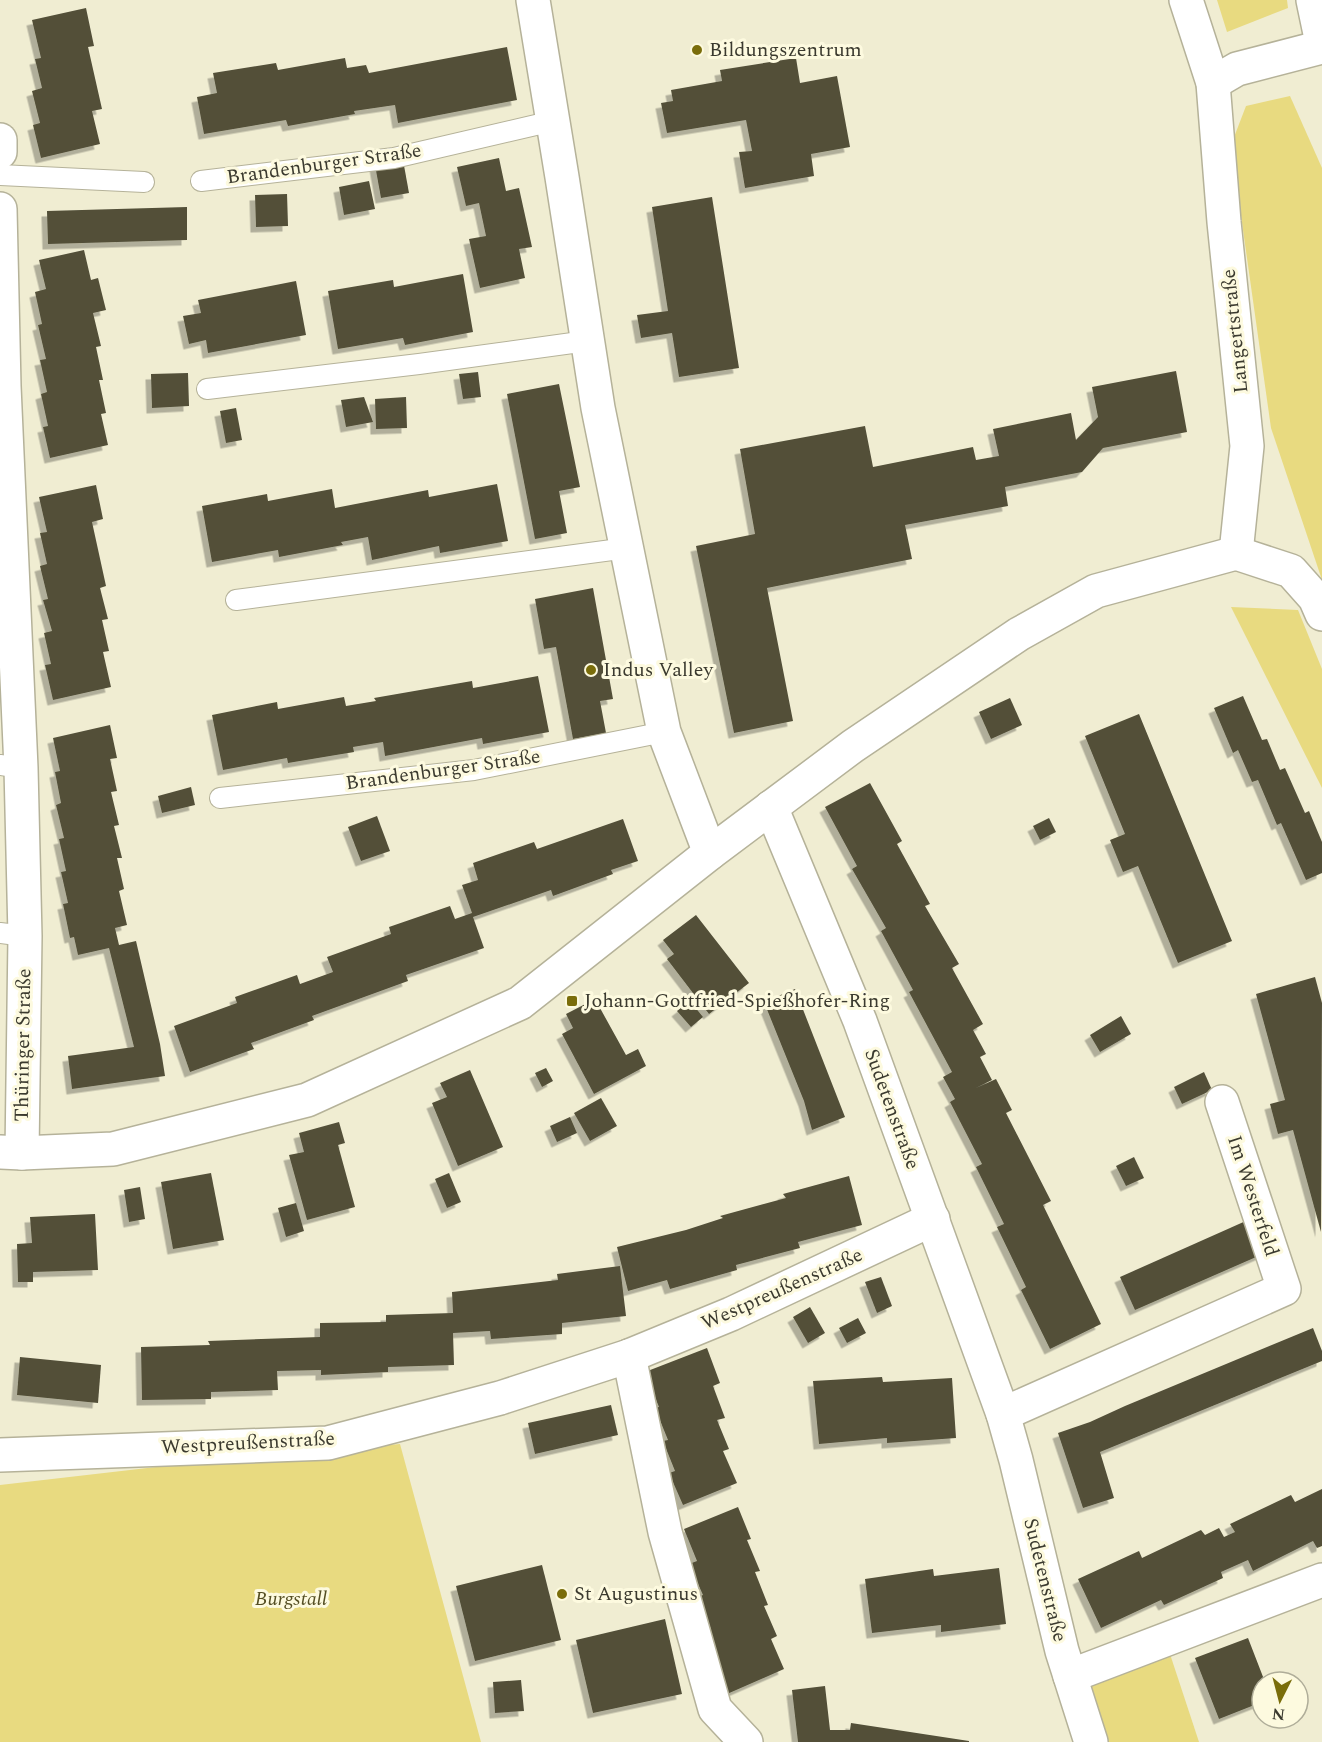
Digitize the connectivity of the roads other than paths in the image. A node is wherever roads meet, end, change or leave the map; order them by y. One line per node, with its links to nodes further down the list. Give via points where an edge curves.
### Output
1 (533, 0): 7 (street)
2 (1186, 0): 6 (street, Langertstraße)
3 (1313, 0): 4 (street)
4 (1322, 43)
5 (1322, 47): 6 (street, via 1237,69)
6 (1213, 83): 18 (street, Langertstraße, via 1247,446)
7 (553, 121): 11 (lane, Brandenburger Straße, via 394,158); 14 (street)
8 (0, 140): 9 (street)
9 (0, 152)
10 (0, 176): 12 (lane)
11 (201, 181)
12 (144, 182)
13 (0, 209): 15 (street, Thüringer Straße)
14 (586, 342): 16 (lane); 17 (street)
15 (2, 386): 19 (street, Thüringer Straße)
16 (207, 389)
17 (627, 548): 20 (lane); 22 (street)
18 (1236, 553): 21 (street, via 1290,571 1316,598); 25 (street, via 1096,591 1019,634 853,746)
19 (7, 571): 23 (street, Thüringer Straße)
20 (236, 600)
21 (1322, 614)
22 (664, 732): 24 (lane, Brandenburger Straße, via 474,770); 26 (street)
23 (11, 767): 27 (street, Thüringer Straße)
24 (220, 798)
25 (771, 807): 26 (street); 30 (street, Sudetenstraße, via 860,1021)
26 (710, 853): 29 (street, via 520,1003 307,1100 113,1149)
27 (12, 934): 29 (street, Thüringer Straße)
28 (1222, 1102): 32 (street, Im Westerfeld, via 1284,1289)
29 (11, 1153)
30 (933, 1220): 31 (street, Westpreußenstraße, via 731,1314); 32 (street, Sudetenstraße)
31 (629, 1356): 33 (street, Westpreußenstraße, via 500,1398 328,1443); 36 (street, via 665,1532 715,1708)
32 (1003, 1414): 35 (street, Sudetenstraße)
33 (0, 1455)
34 (1322, 1580): 35 (street)
35 (1070, 1676): 37 (street, Sudetenstraße)
36 (746, 1742)
37 (1090, 1742)

